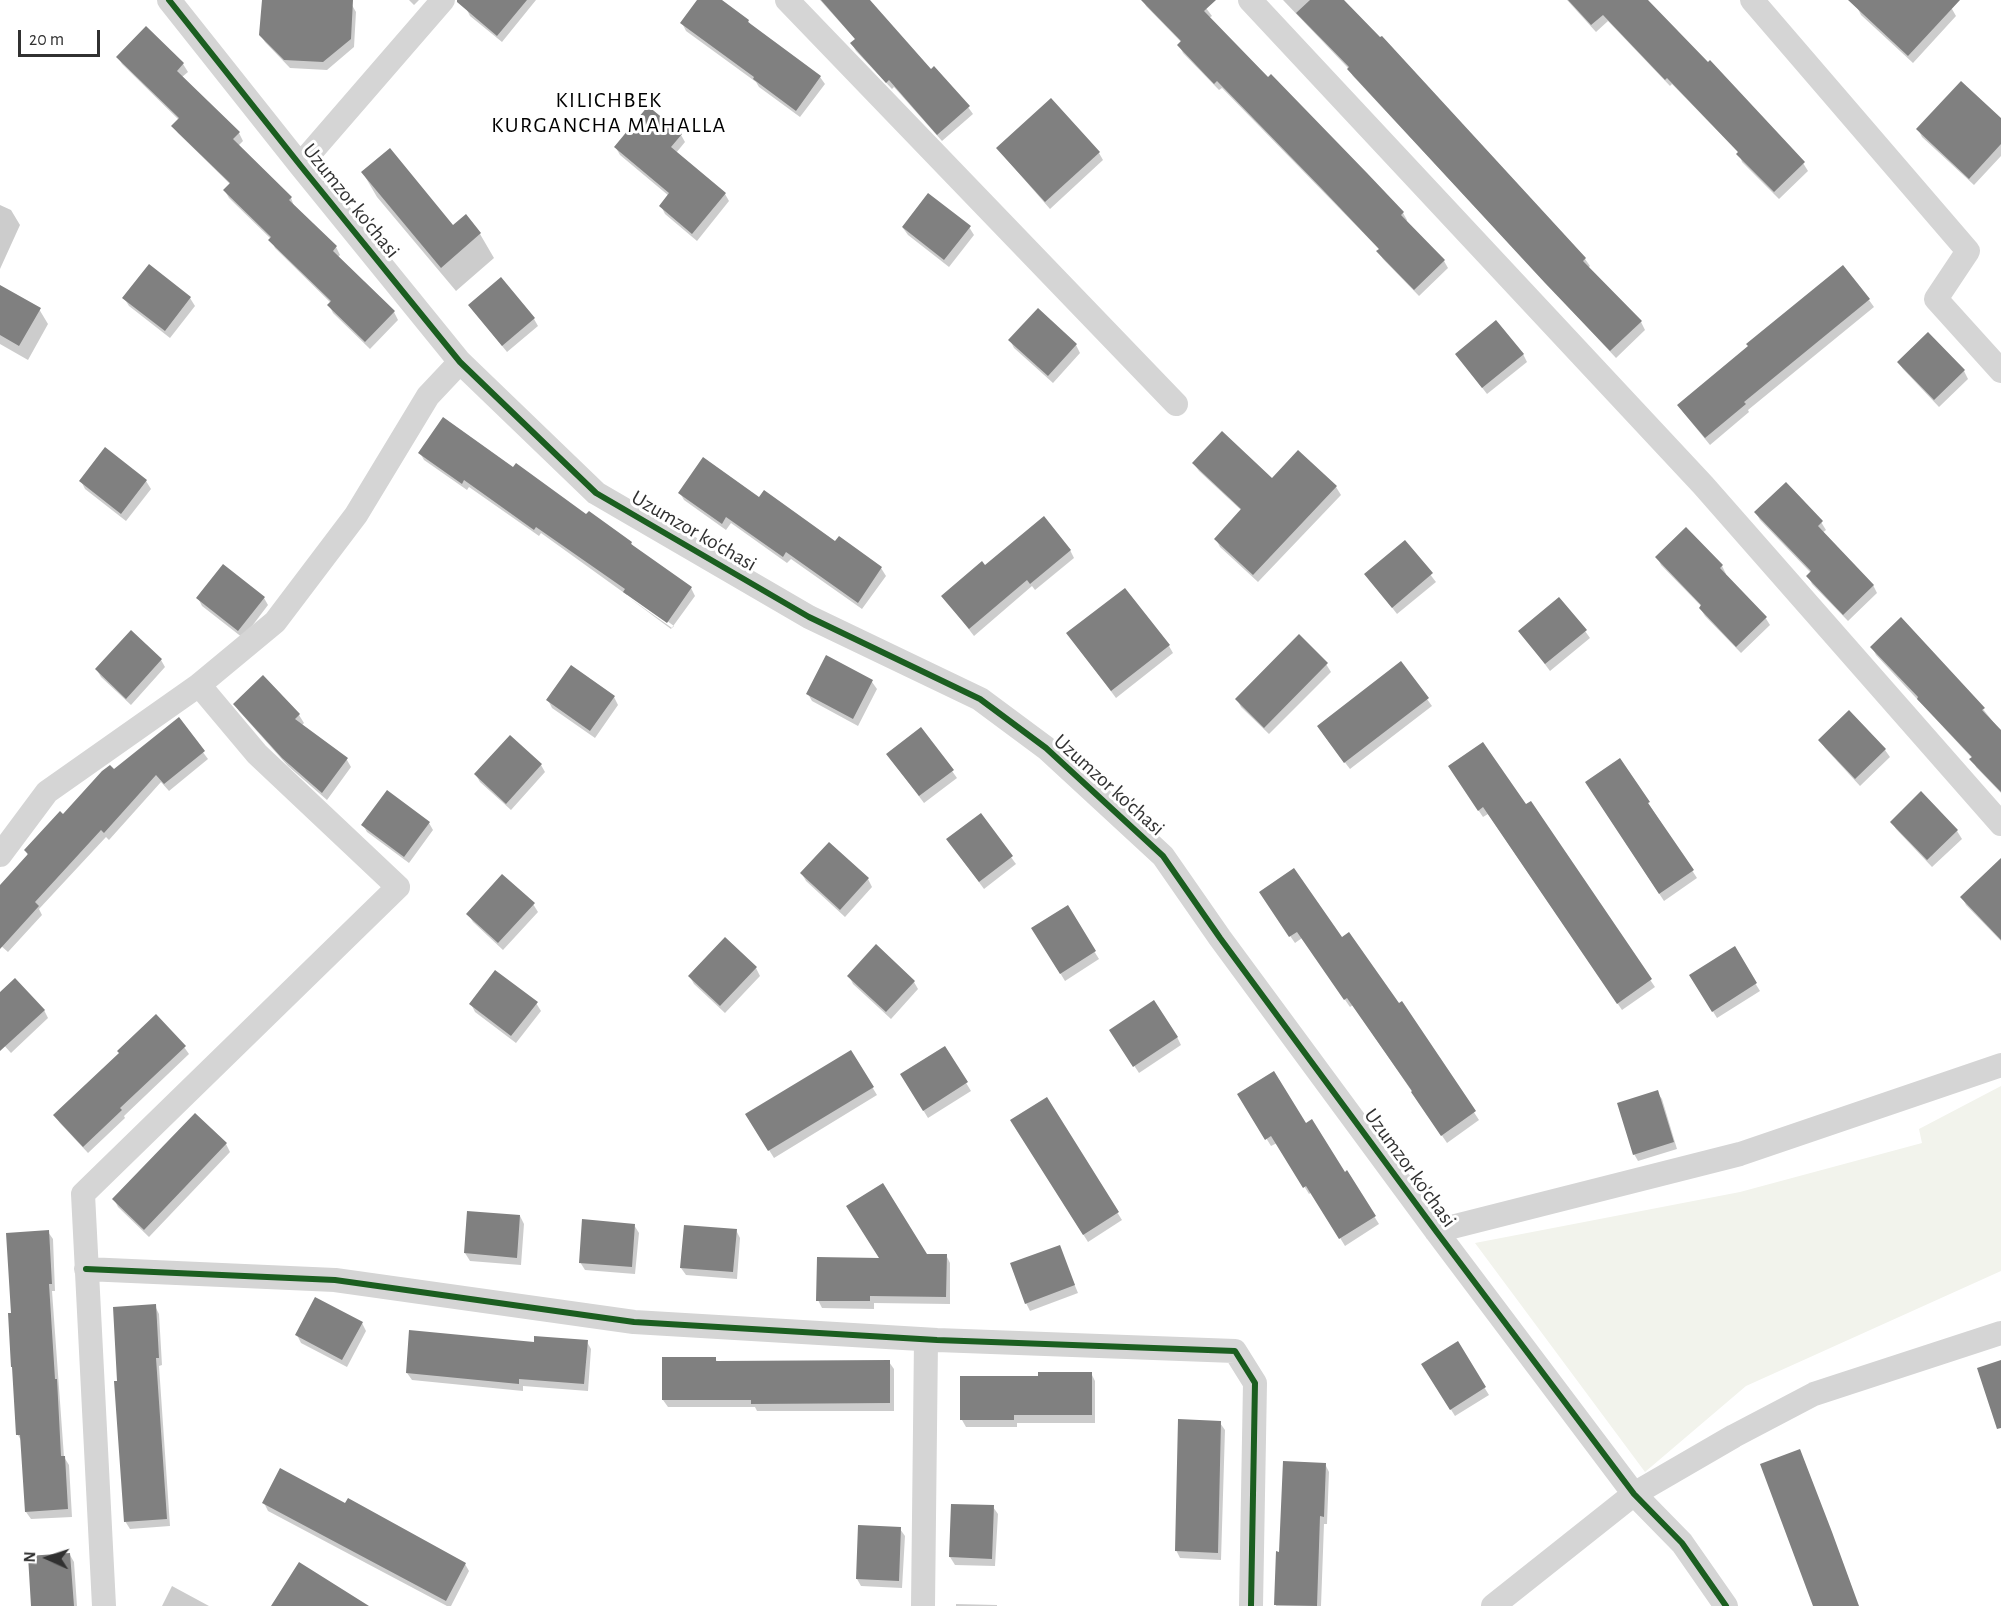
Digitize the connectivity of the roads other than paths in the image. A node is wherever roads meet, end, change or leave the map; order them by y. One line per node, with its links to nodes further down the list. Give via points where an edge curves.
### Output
1 (169, 0): 6 (street, Uzumzor ko'chasi)
2 (442, 0): 6 (street)
3 (787, 0): 9 (street)
4 (1250, 0): 11 (street, via 1703,485)
5 (1752, 0): 8 (street, via 1968,251 1936,299)
6 (300, 165): 7 (street, Uzumzor ko'chasi)
7 (460, 362): 10 (street, via 428,396 356,515 275,622); 14 (street, Uzumzor ko'chasi, via 596,493 809,617 980,699 1046,748 1163,856)
8 (2001, 372)
9 (1176, 404)
10 (199, 685): 12 (street, via 47,792); 15 (street, via 256,754 399,886 83,1194)
11 (2001, 824)
12 (0, 855)
13 (2001, 1065): 14 (street, via 1740,1154)
14 (1436, 1231): 18 (street, Uzumzor ko'chasi)
15 (86, 1269): 17 (street, via 335,1281 634,1322); 19 (street)
16 (2001, 1333): 18 (street, via 1815,1394)
17 (926, 1340): 20 (street); 21 (street, via 1235,1351 1256,1383)
18 (1634, 1494): 22 (street); 23 (street, Uzumzor ko'chasi, via 1682,1543)
19 (104, 1606)
20 (923, 1606)
21 (1251, 1606)
22 (1493, 1606)
23 (1726, 1606)

